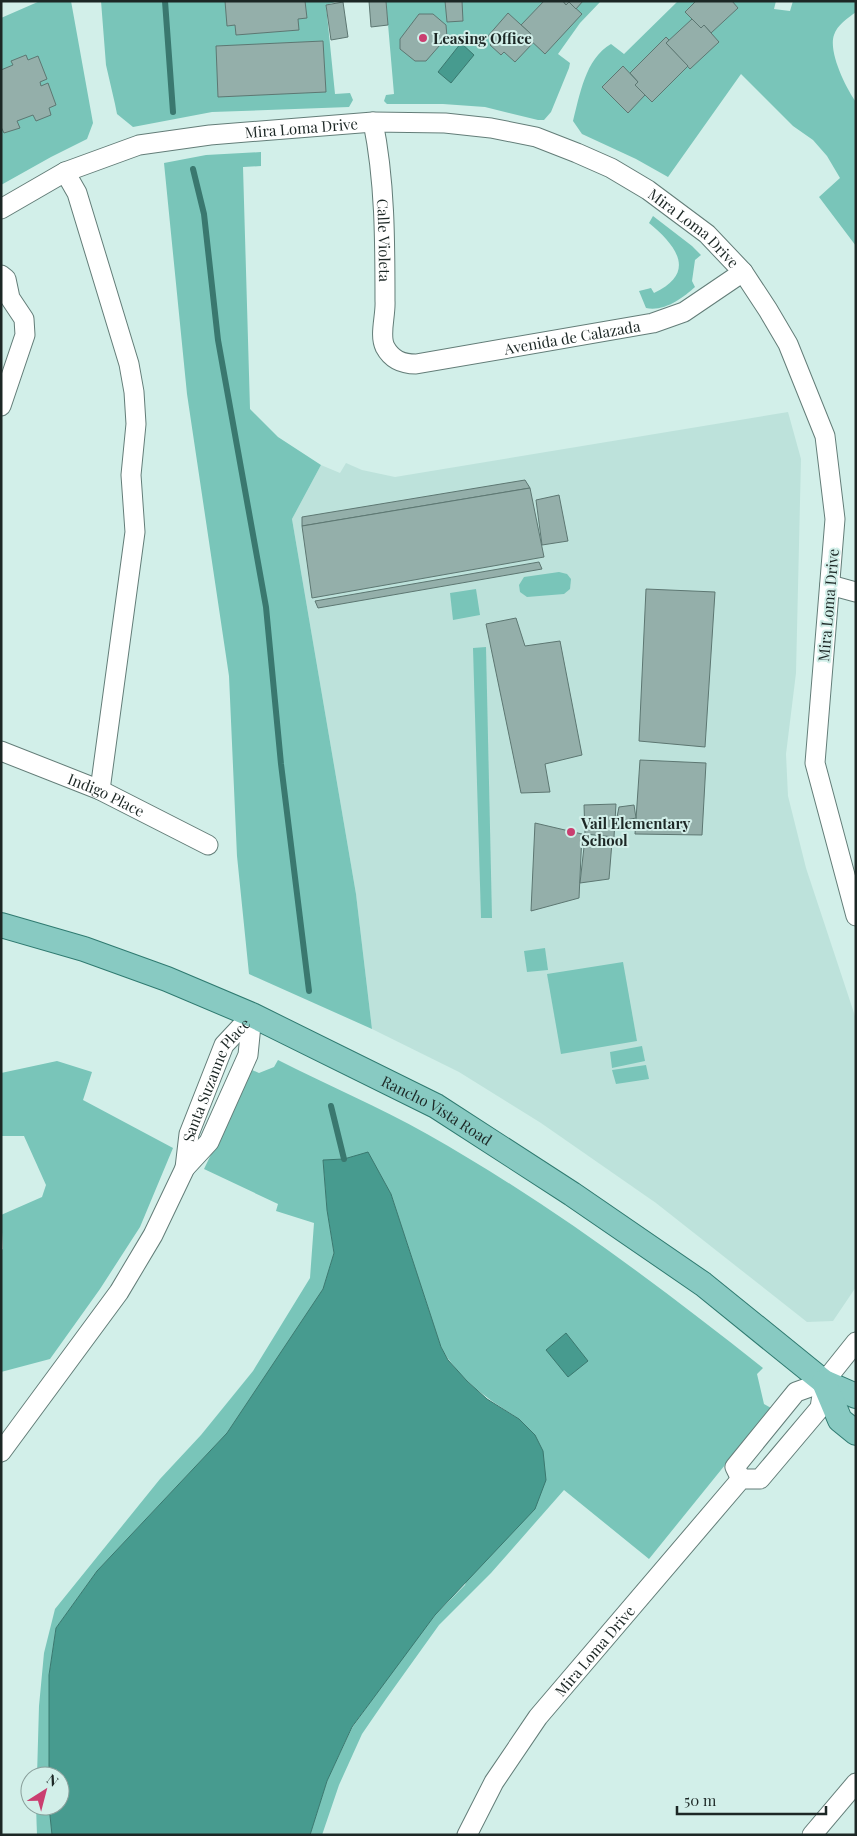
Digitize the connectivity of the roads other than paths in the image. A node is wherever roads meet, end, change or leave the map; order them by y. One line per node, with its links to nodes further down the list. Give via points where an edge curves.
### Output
1 (373, 122): 2 (street, Mira Loma Drive, via 210,135 140,145); 4 (street, Mira Loma Drive, via 445,122 491,128 536,137 577,153 648,190 707,234); 7 (street, Calle Violeta, via 379,151 385,302 383,333 384,345)
2 (65, 172): 3 (street, Mira Loma Drive); 12 (street, via 77,194 128,364 136,424 131,475 135,532)
3 (1, 209)
4 (743, 272): 7 (street, Avenida de Calazada, via 684,312 653,323 416,364 402,364); 9 (street, Mira Loma Drive, via 788,344 826,436 835,519)
5 (1, 275): 6 (street, via 6,279)
6 (6, 297): 8 (street, via 24,319 25,335)
7 (392, 356)
8 (1, 406)
9 (830, 585): 10 (street); 14 (street, Mira Loma Drive, via 815,763)
10 (856, 592)
11 (1, 751): 12 (street, Indigo Place)
12 (100, 790): 13 (street, Indigo Place)
13 (208, 844)
14 (851, 885): 15 (street, Mira Loma Drive)
15 (856, 916)
16 (1, 925): 17 (main road, Rancho Vista Road, via 84,949)
17 (252, 1015): 18 (street, Santa Suzanne Place, via 224,1045 189,1134); 18 (street, Santa Suzanne Place, via 248,1056 209,1142); 20 (main road, Rancho Vista Road, via 436,1106 703,1284)
18 (185, 1168): 23 (street, Santa Suzanne Place, via 153,1235 119,1292)
19 (856, 1342): 20 (street)
20 (824, 1382): 21 (main road, Rancho Vista Road); 22 (main road, Rancho Vista Road, via 840,1420); 24 (street, via 820,1408 766,1472 760,1478); 24 (street, via 796,1392 735,1467)
21 (856, 1396)
22 (856, 1434)
23 (1, 1452)
24 (741, 1479): 26 (street, Mira Loma Drive, via 538,1717 494,1782)
25 (856, 1783): 27 (street)
26 (467, 1835)
27 (812, 1835)

